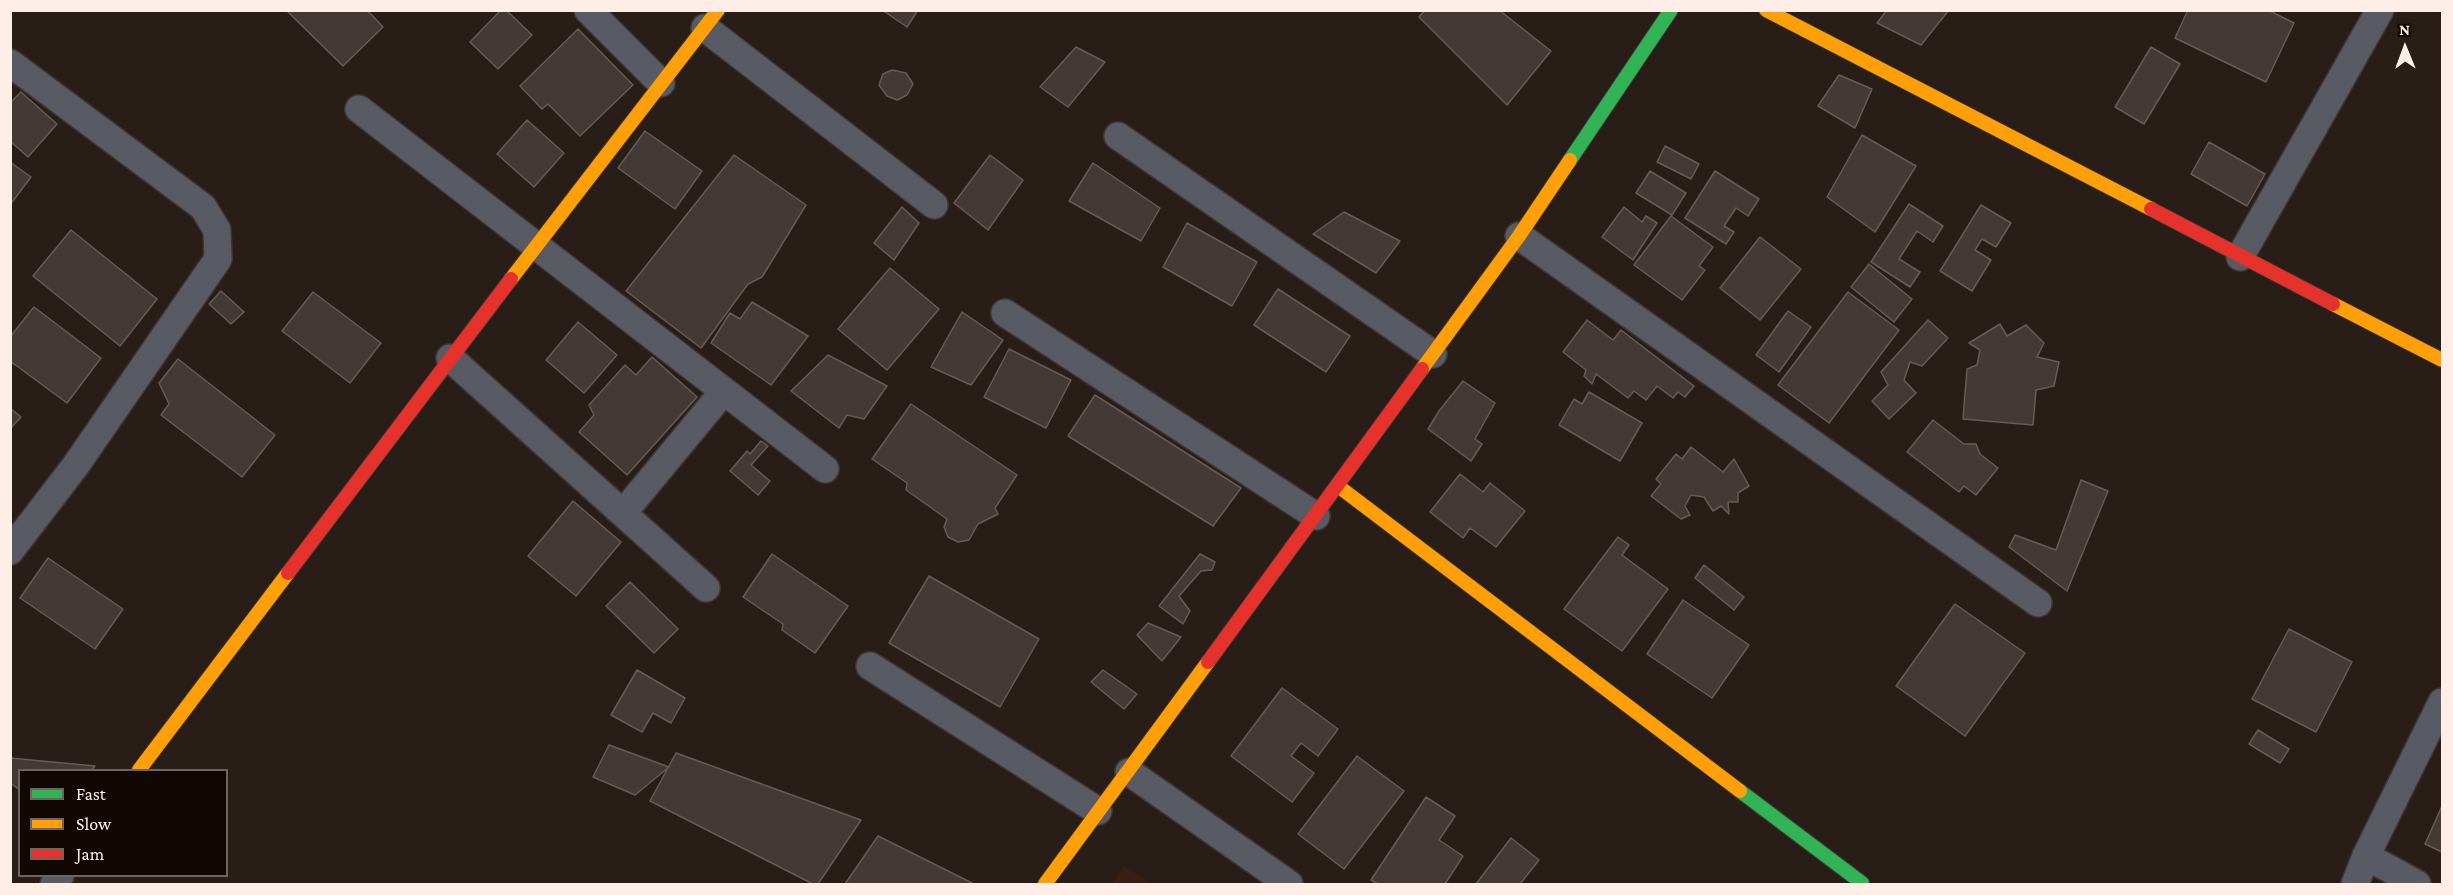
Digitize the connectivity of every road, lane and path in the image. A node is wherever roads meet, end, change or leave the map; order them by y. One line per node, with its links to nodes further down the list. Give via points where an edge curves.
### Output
1 (588, 10): 7 (street)
2 (1671, 10): 11 (street)
3 (1766, 10): 13 (street)
4 (2380, 10): 13 (street)
5 (711, 19): 7 (street); 10 (street)
6 (10, 63): 23 (street, via 203,207 217,230 218,259 76,465)
7 (661, 83): 12 (street)
8 (359, 109): 12 (street)
9 (1118, 135): 15 (street)
10 (934, 205)
11 (1518, 236): 15 (street); 25 (street)
12 (536, 245): 16 (street); 18 (street)
13 (2240, 257): 17 (street)
14 (1005, 313): 22 (street)
15 (1433, 354): 20 (street)
16 (450, 358): 21 (street); 28 (street)
17 (2442, 360)
18 (724, 391): 19 (street); 21 (street)
19 (825, 469)
20 (1338, 486): 22 (street); 32 (street)
21 (623, 513): 24 (street)
22 (1316, 516): 29 (street)
23 (10, 551)
24 (706, 588)
25 (2038, 603)
26 (870, 666): 30 (street)
27 (2442, 702): 31 (street)
28 (141, 769)
29 (1129, 772): 30 (street); 34 (street)
30 (1098, 811): 33 (street)
31 (2366, 856): 35 (street); 36 (street)
32 (1862, 883)
33 (1045, 885)
34 (1289, 885)
35 (2355, 885)
36 (2417, 885)

